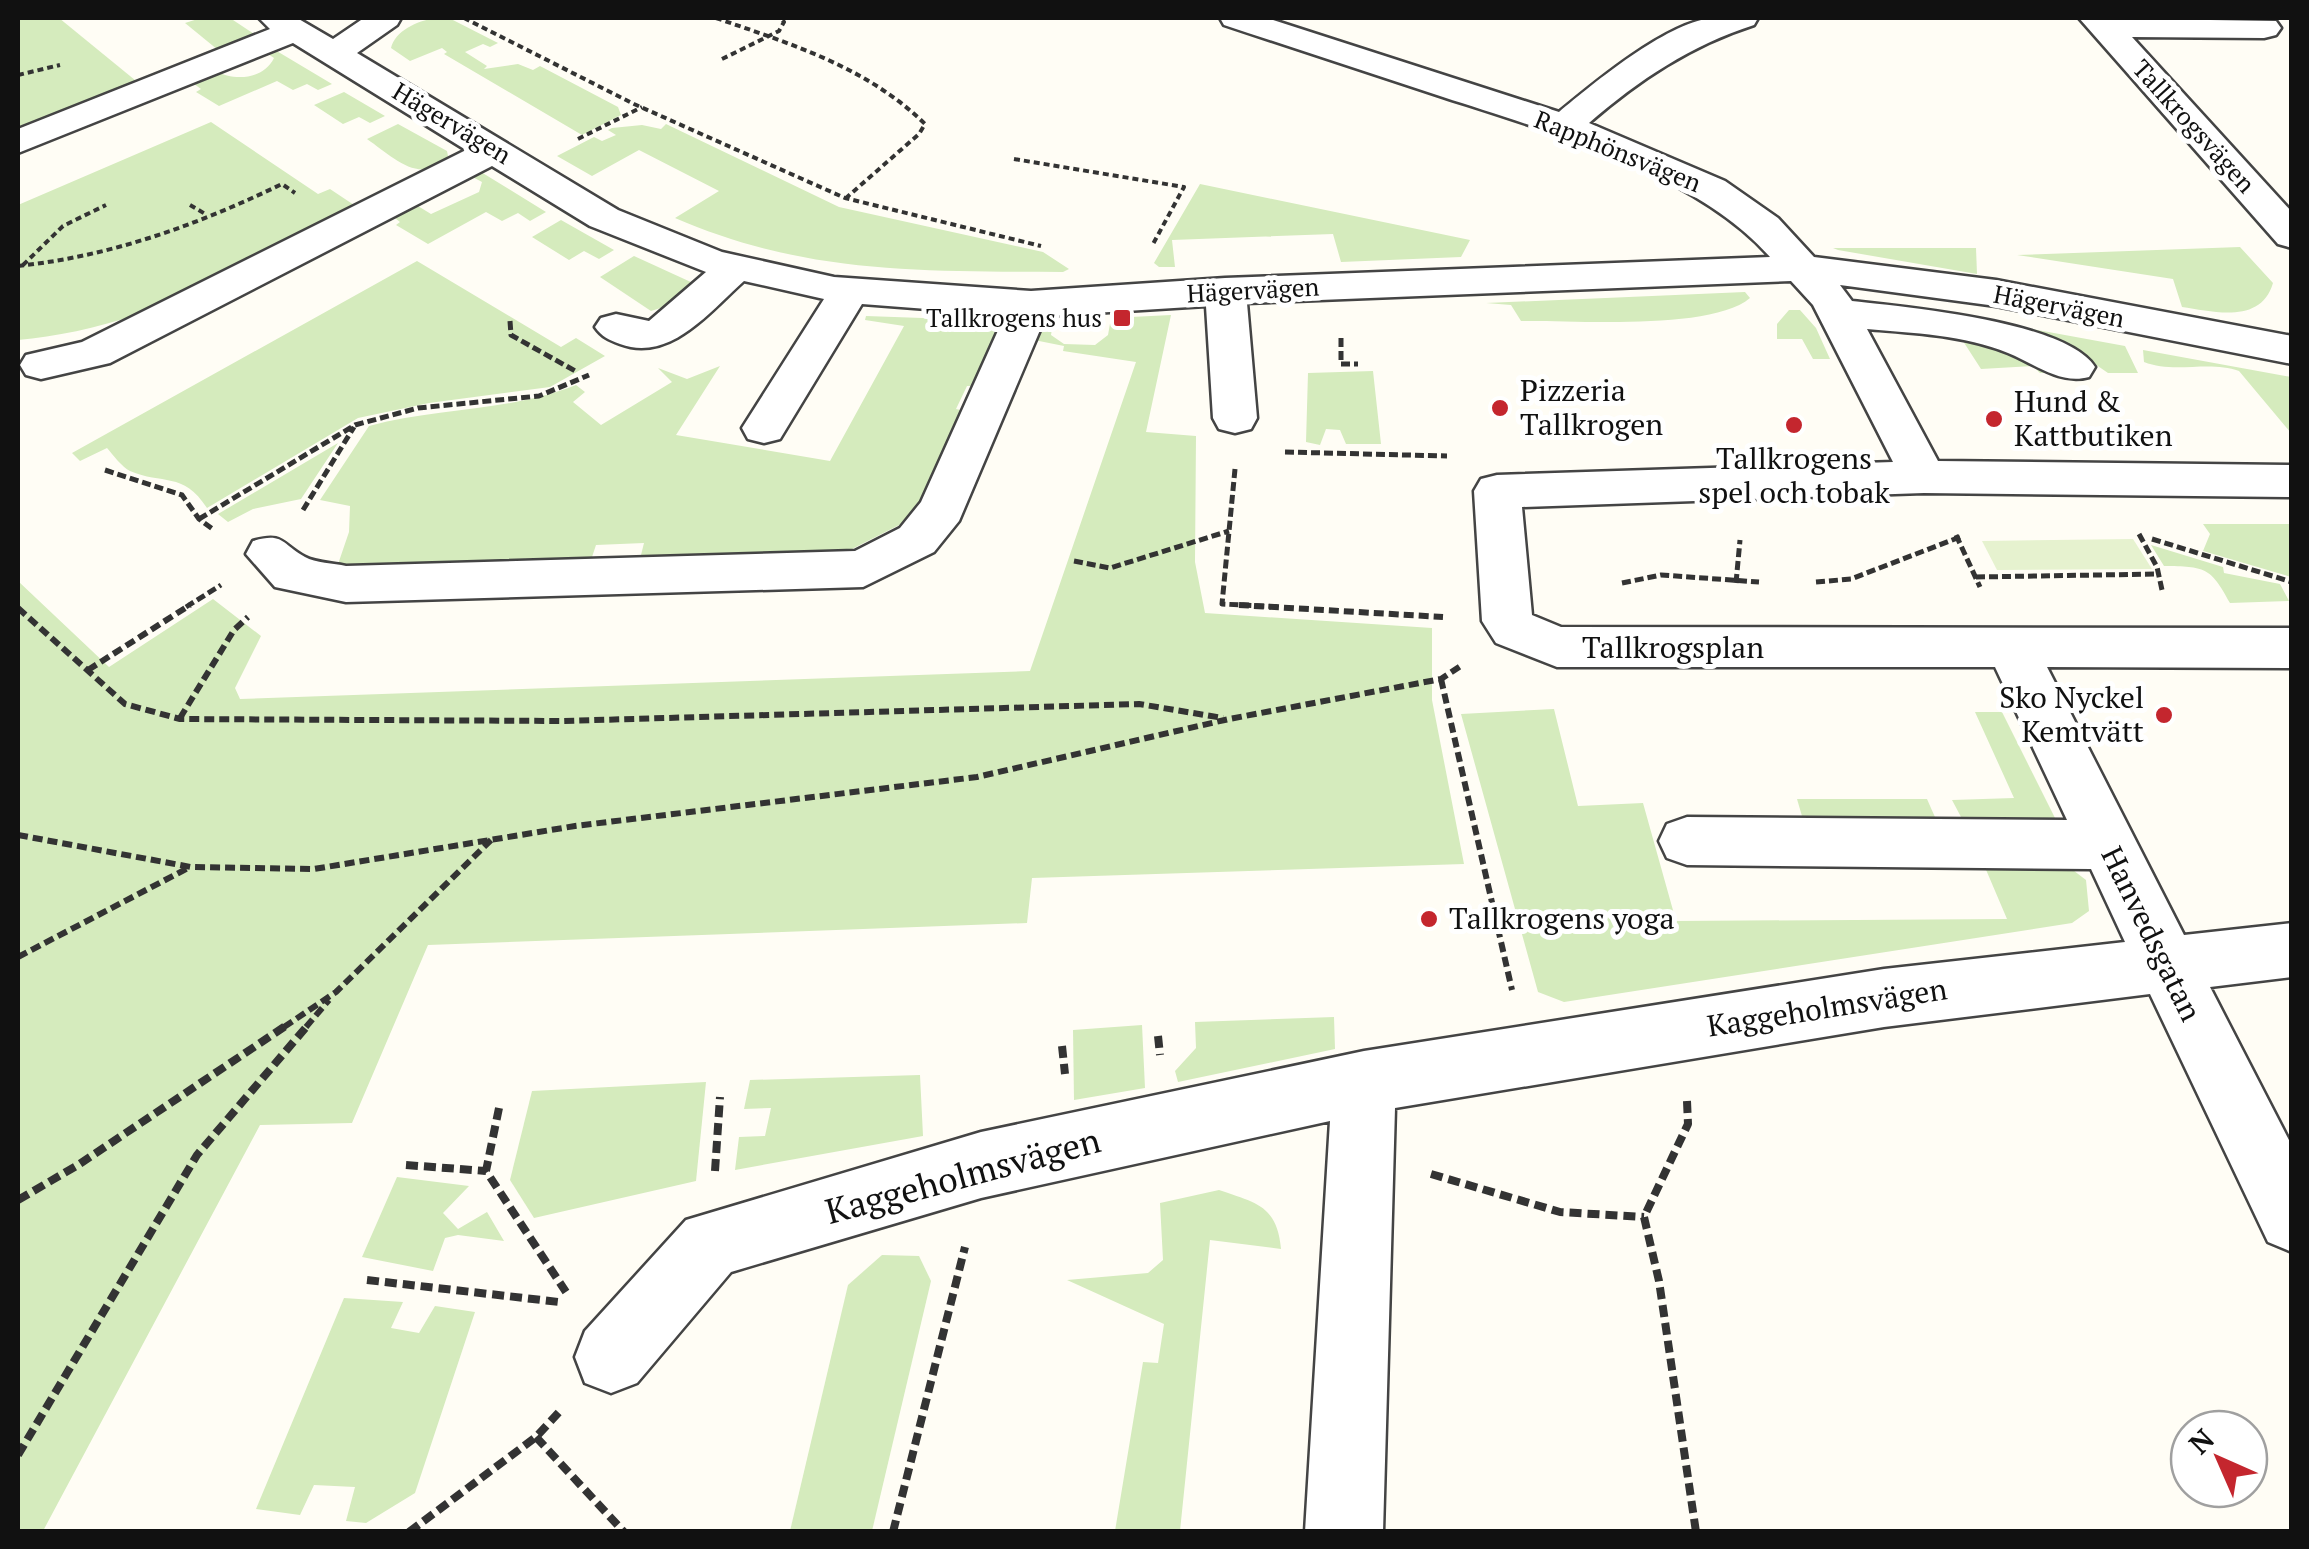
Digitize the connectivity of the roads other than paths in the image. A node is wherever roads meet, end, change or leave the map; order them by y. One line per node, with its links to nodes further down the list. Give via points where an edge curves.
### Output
1 (385, 18): 7 (street)
2 (1236, 18): 8 (street, Rapphönsvägen)
3 (1742, 18): 8 (street, via 1676,43 1624,74)
4 (2099, 22): 6 (street); 11 (street, Tallkrogsvägen)
5 (286, 24): 7 (street, Hägervägen); 9 (street)
6 (2264, 28)
7 (335, 53): 10 (street, Hägervägen)
8 (1564, 126): 13 (street, Rapphönsvägen, via 1712,190 1764,226)
9 (18, 142)
10 (496, 149): 12 (street, Hägervägen, via 604,218); 20 (street, via 95,353)
11 (2292, 236)
12 (736, 266): 14 (street, Hägervägen); 18 (street, via 662,331)
13 (1802, 268): 15 (street, Hägervägen); 17 (street, Rapphönsvägen); 19 (street, Hägervägen, via 1996,293)
14 (850, 290): 16 (street, Hägervägen); 22 (street)
15 (1226, 290): 16 (street, Hägervägen); 23 (street)
16 (1031, 304): 26 (street, via 942,509 917,540 863,568 346,584)
17 (1838, 313): 21 (street, via 2015,340); 24 (street, Rapphönsvägen)
18 (627, 332)
19 (2292, 350)
20 (42, 366)
21 (2074, 367)
22 (764, 428)
23 (1237, 428)
24 (1924, 477): 25 (street); 28 (street, Tallkrogsplan, via 1498,491 1510,625 1558,647)
25 (2292, 481)
26 (281, 564)
27 (2292, 648): 28 (street, Tallkrogsplan)
28 (2012, 650): 30 (street, Hanvedsgatan)
29 (1686, 841): 30 (street)
30 (2106, 845): 32 (street, Hanvedsgatan)
31 (2292, 950): 32 (street, Kaggeholmsvägen)
32 (2165, 964): 33 (street, Kaggeholmsvägen, via 1884,998); 34 (street, Hanvedsgatan)
33 (1364, 1082): 35 (street, Kaggeholmsvägen, via 981,1166 710,1244); 36 (street)
34 (2292, 1218)
35 (610, 1357)
36 (1344, 1532)

